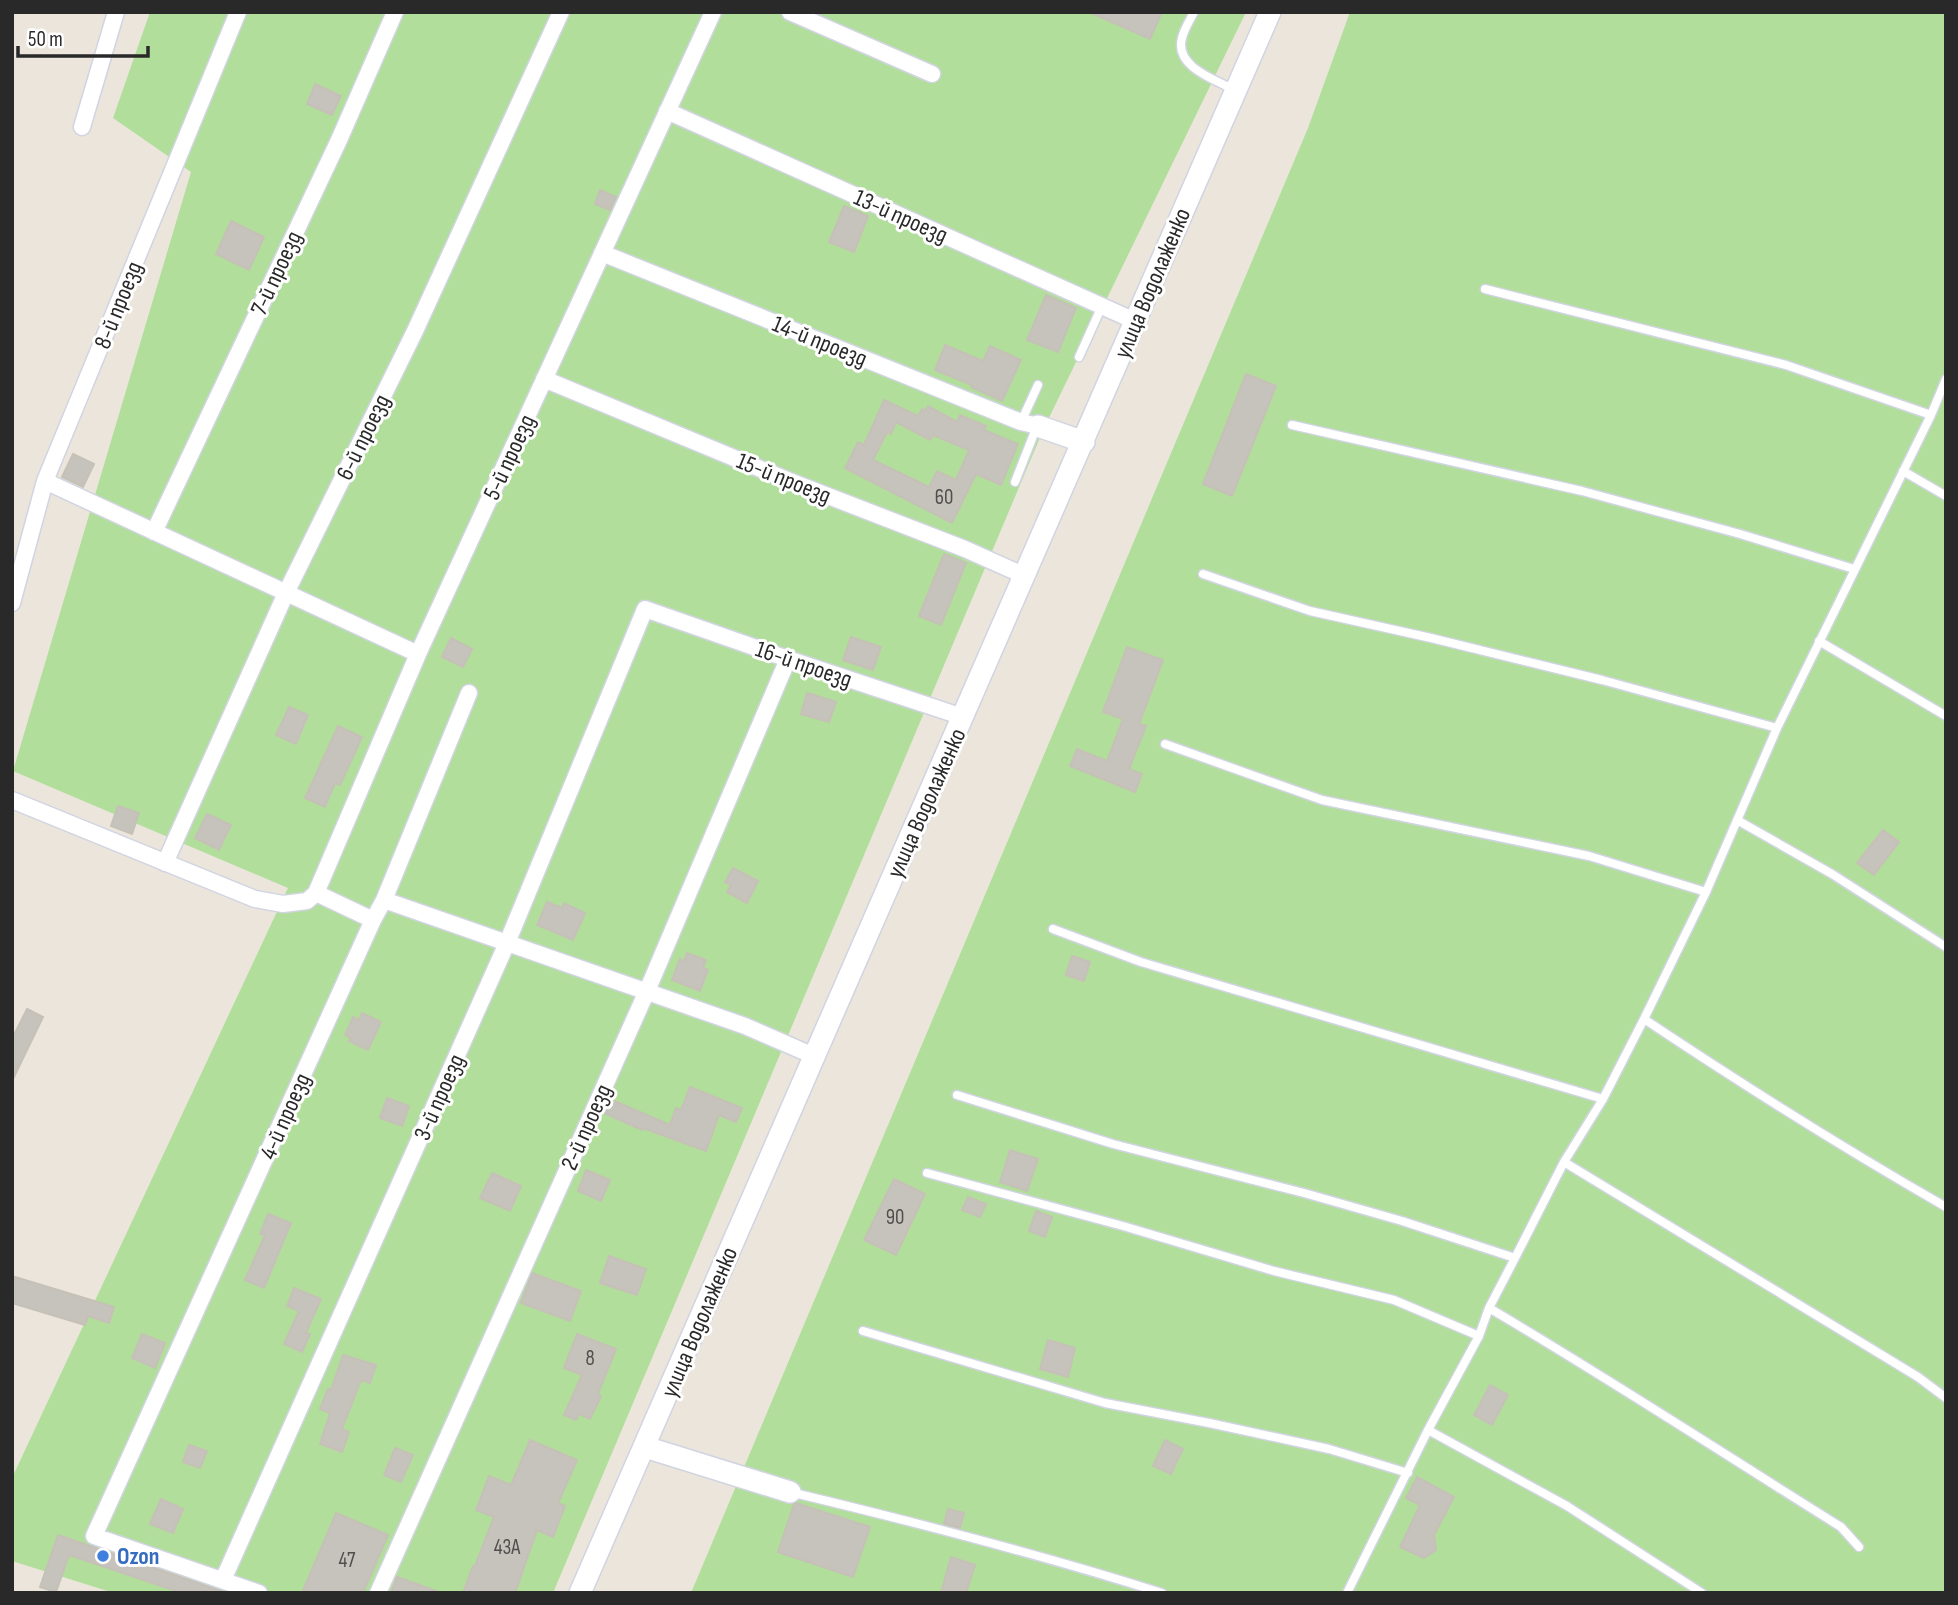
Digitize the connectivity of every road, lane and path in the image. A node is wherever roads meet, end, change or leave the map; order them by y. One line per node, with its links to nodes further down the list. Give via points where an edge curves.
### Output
1 (116, 12): 12 (street)
2 (238, 12): 26 (street, 8-й проезд)
3 (396, 12): 29 (street, 7-й проезд)
4 (561, 12): 33 (street, 6-й проезд, via 415,331)
5 (713, 12): 11 (street, 5-й проезд)
6 (790, 12): 9 (street)
7 (1194, 12): 10 (lane, via 1181,39 1186,60)
8 (1270, 12): 10 (main road, улица Водолаженко)
9 (932, 74)
10 (1236, 90): 16 (main road, улица Водолаженко)
11 (667, 111): 13 (street, 5-й проезд); 15 (street, 13-й проезд)
12 (82, 127)
13 (603, 253): 18 (street, 5-й проезд); 22 (street, 14-й проезд)
14 (1485, 289): 21 (lane, via 1786,365)
15 (1102, 306): 16 (street, 13-й проезд); 17 (lane)
16 (1135, 321): 24 (main road, улица Водолаженко)
17 (1079, 357)
18 (544, 379): 32 (street, 15-й проезд); 37 (street, 5-й проезд)
19 (1946, 379): 21 (lane)
20 (1038, 385): 22 (lane)
21 (1931, 415): 25 (lane)
22 (1030, 424): 24 (main road); 27 (lane)
23 (1292, 425): 30 (lane, via 1582,491)
24 (1084, 442): 32 (main road, улица Водолаженко)
25 (1903, 471): 28 (lane); 30 (lane)
26 (45, 481): 29 (street); 34 (street, 8-й проезд)
27 (1015, 482)
28 (1946, 496)
29 (154, 532): 33 (street)
30 (1854, 569): 36 (lane)
31 (1203, 574): 42 (lane, via 1310,611 1589,677)
32 (1025, 576): 41 (main road, улица Водолаженко)
33 (286, 593): 37 (street); 46 (street, 6-й проезд)
34 (12, 603)
35 (646, 609): 38 (street, 16-й проезд); 52 (street, 3-й проезд)
36 (1819, 641): 40 (lane); 42 (lane)
37 (418, 654): 48 (street, 5-й проезд)
38 (788, 659): 41 (street, 16-й проезд); 54 (street, 2-й проезд)
39 (469, 693): 49 (street, 4-й проезд)
40 (1946, 716)
41 (963, 717): 56 (main road, улица Водолаженко)
42 (1777, 728): 45 (lane)
43 (1165, 744): 47 (lane, via 1322,800 1589,856)
44 (12, 800): 46 (street)
45 (1737, 820): 47 (lane); 53 (lane)
46 (165, 863): 48 (street, via 254,899 283,904)
47 (1706, 892): 55 (lane)
48 (311, 897): 50 (street)
49 (384, 901): 50 (street, 4-й проезд); 52 (street)
50 (373, 920): 72 (street, 4-й проезд, via 94,1536)
51 (1053, 929): 58 (lane, via 1141,962)
52 (507, 943): 54 (street); 72 (street, 3-й проезд)
53 (1946, 947)
54 (647, 991): 56 (street); 74 (street, 2-й проезд)
55 (1644, 1019): 58 (lane); 61 (lane)
56 (814, 1056): 68 (main road, улица Водолаженко)
57 (957, 1095): 62 (lane, via 1113,1144 1317,1196)
58 (1603, 1099): 59 (lane)
59 (1564, 1162): 62 (lane); 66 (lane, via 1919,1377)
60 (927, 1173): 65 (lane, via 1274,1271 1394,1300)
61 (1946, 1208)
62 (1515, 1258): 63 (lane)
63 (1489, 1308): 65 (lane); 71 (lane, via 1842,1527)
64 (863, 1331): 69 (lane, via 1105,1403 1329,1449)
65 (1479, 1336): 67 (lane)
66 (1946, 1398)
67 (1428, 1430): 69 (lane); 78 (lane, via 1567,1506)
68 (645, 1447): 70 (main road); 75 (main road, улица Водолаженко)
69 (1408, 1473): 77 (lane)
70 (790, 1492): 76 (lane, via 936,1527)
71 (1859, 1547)
72 (223, 1580): 73 (street)
73 (259, 1593)
74 (378, 1593)
75 (580, 1593)
76 (1162, 1593)
77 (1346, 1593)
78 (1702, 1593)

